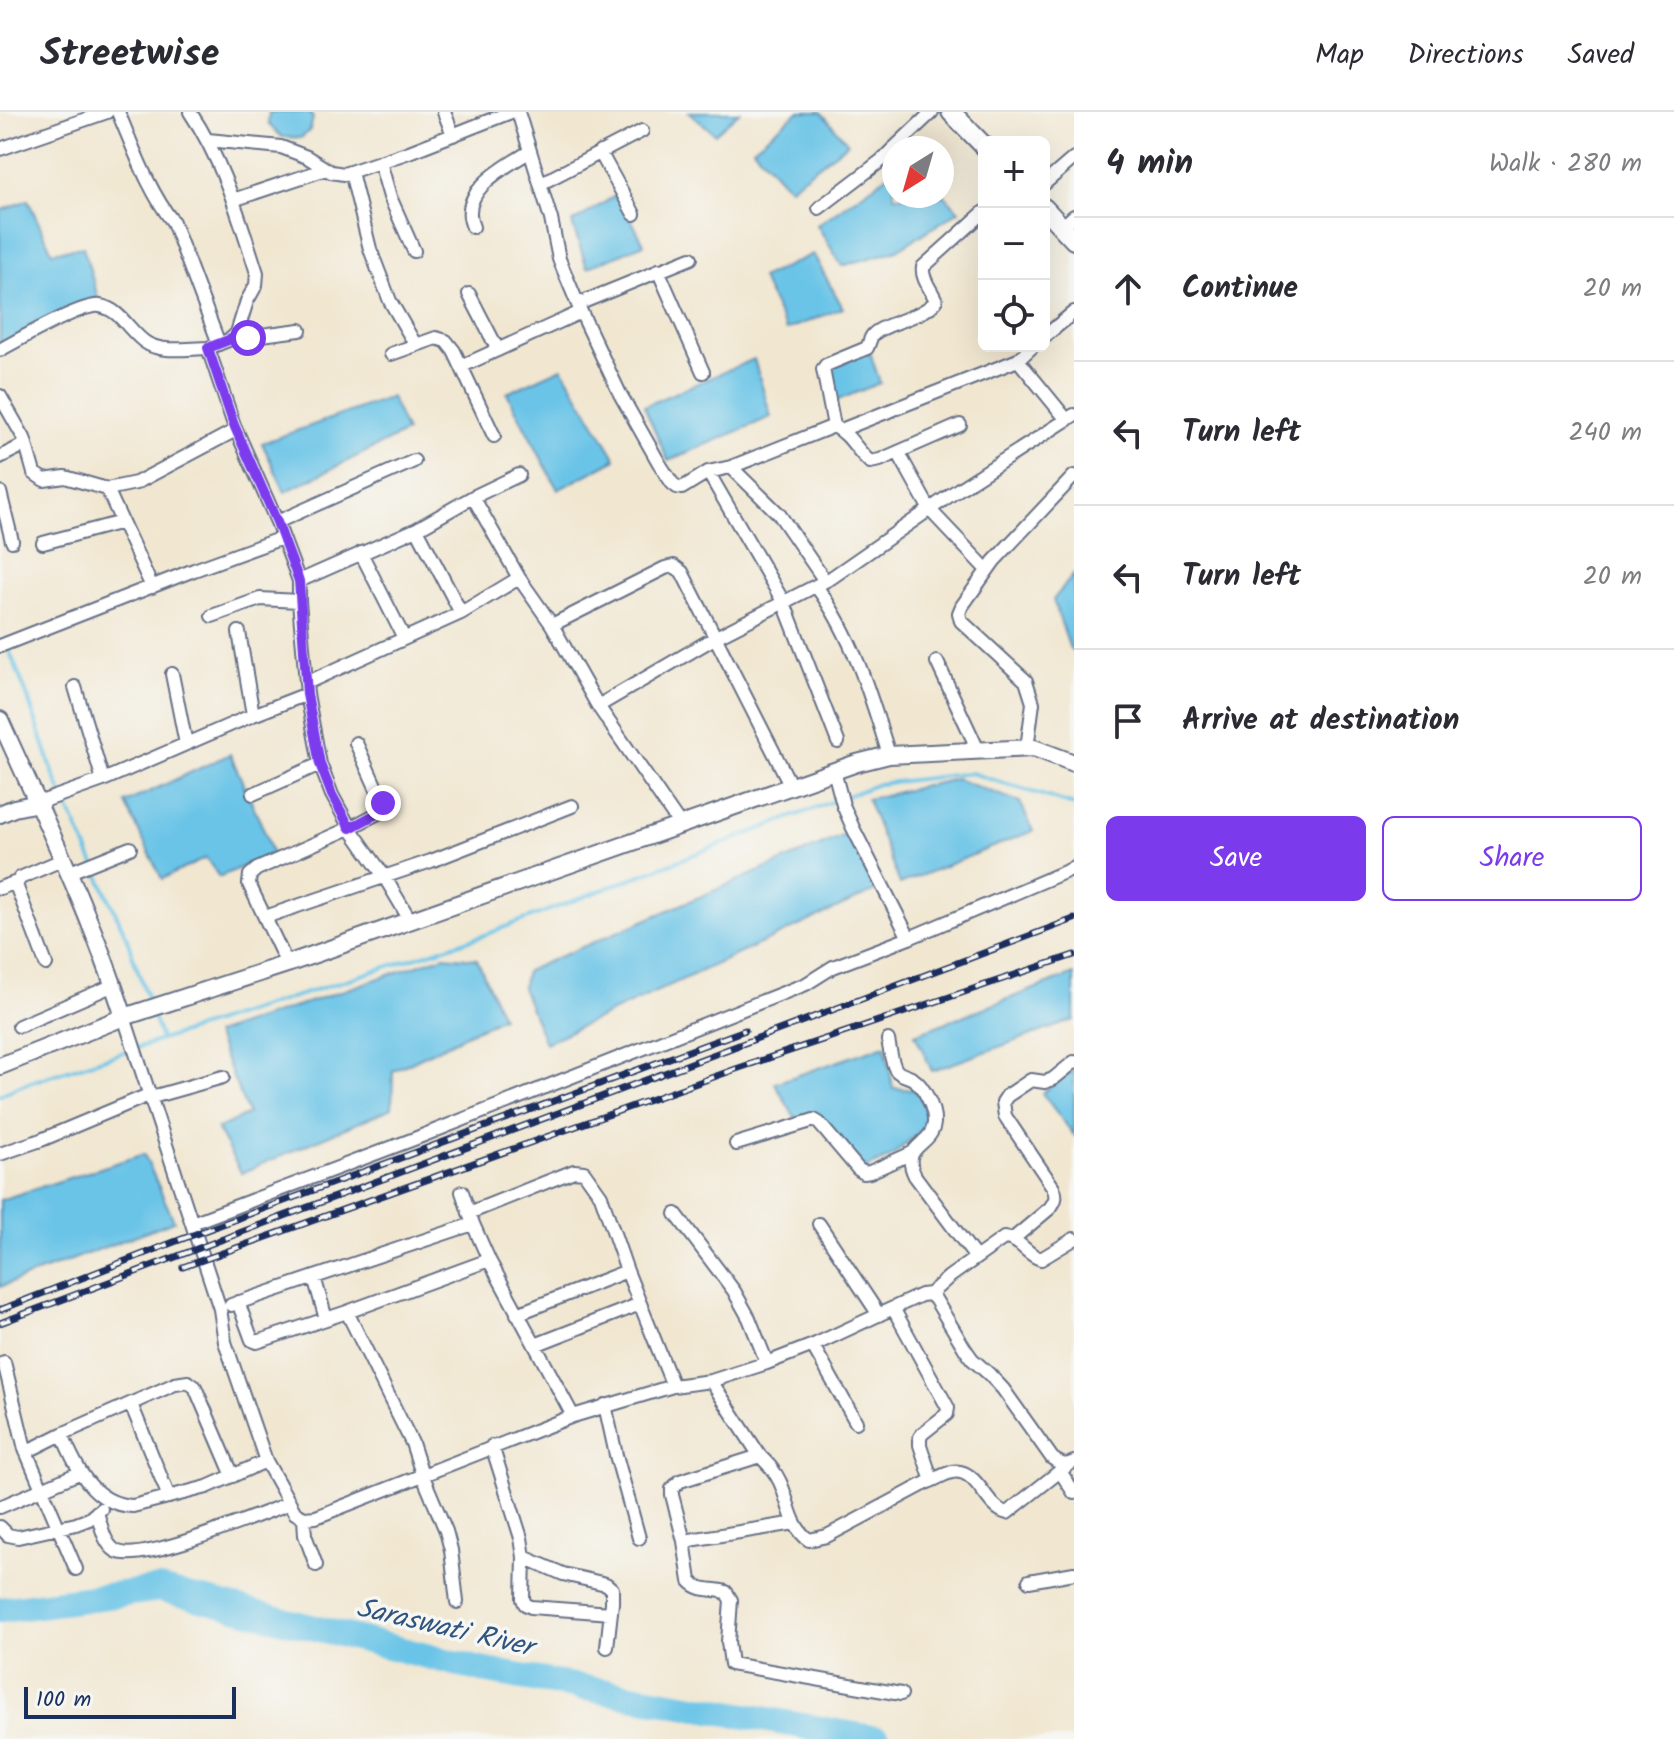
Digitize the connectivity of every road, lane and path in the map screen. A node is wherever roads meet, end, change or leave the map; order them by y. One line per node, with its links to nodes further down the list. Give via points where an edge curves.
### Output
1 (66, 112): 10 (street)
2 (107, 112): 10 (street)
3 (118, 112): 41 (street, via 173,222)
4 (190, 112): 14 (street)
5 (444, 112): 12 (street)
6 (511, 112): 12 (street)
7 (518, 112): 17 (street)
8 (932, 112): 13 (street)
9 (951, 112): 15 (main road)
10 (71, 125): 16 (street)
11 (642, 131): 18 (street)
12 (453, 135): 21 (street)
13 (907, 136)
14 (208, 140): 22 (street, via 281,147); 26 (street)
15 (978, 140)
16 (0, 149)
17 (529, 152): 25 (street); 31 (street, via 482,185 469,209)
18 (600, 152): 25 (street); 29 (street)
19 (1074, 158): 24 (street)
20 (882, 160): 27 (street)
21 (380, 162): 23 (street); 33 (street)
22 (326, 169): 23 (street); 26 (street)
23 (351, 172): 42 (street, via 370,249 390,301)
24 (1050, 179)
25 (540, 184): 37 (street, via 559,259)
26 (233, 200): 41 (street, via 257,273 256,285 237,333)
27 (819, 208)
28 (1050, 213): 32 (main road)
29 (634, 214)
30 (978, 217): 53 (street, via 923,267 934,305 879,330 867,348 823,369)
31 (473, 227)
32 (1070, 228)
33 (414, 251)
34 (691, 258): 35 (street)
35 (658, 270): 37 (street); 49 (street)
36 (469, 294): 44 (street)
37 (579, 308): 44 (street); 61 (street, via 620,394 672,483 682,488)
38 (1074, 312): 40 (street)
39 (300, 330): 41 (street)
40 (1050, 332)
41 (219, 344): 43 (street, via 161,349 146,344 99,305); 54 (street)
42 (415, 344): 46 (street); 48 (street, via 446,341)
43 (0, 350)
44 (498, 350): 48 (street)
45 (1027, 352): 47 (street)
46 (391, 354)
47 (1018, 360): 51 (street); 53 (street)
48 (462, 366): 55 (street)
49 (703, 372)
50 (0, 396): 56 (street)
51 (1071, 418): 67 (street)
52 (960, 425): 57 (street)
53 (837, 428): 57 (street, via 870,462); 60 (street)
54 (236, 430): 64 (street, via 150,477); 69 (street)
55 (494, 436)
56 (26, 444): 58 (street); 64 (street, via 39,478 65,477)
57 (898, 452): 67 (street)
58 (0, 457)
59 (414, 461): 69 (street)
60 (731, 467): 61 (street); 78 (street, via 779,514)
61 (708, 472): 81 (street)
62 (519, 475): 66 (street)
63 (1074, 476): 75 (street)
64 (107, 489): 68 (street)
65 (0, 492): 72 (street)
66 (473, 497): 70 (street); 76 (street)
67 (930, 510): 75 (street); 78 (street)
68 (122, 522): 73 (street); 79 (street)
69 (277, 522): 71 (street)
70 (417, 529): 74 (street); 82 (street)
71 (282, 538): 77 (street); 79 (street)
72 (12, 541)
73 (43, 543)
74 (361, 553): 77 (street); 87 (street)
75 (987, 570): 99 (street, via 959,613 961,621 1026,681 1033,703)
76 (519, 578): 82 (street); 84 (street)
77 (299, 581): 80 (street)
78 (821, 583): 81 (street); 101 (street, via 862,673)
79 (152, 587): 88 (street)
80 (299, 601): 83 (street, via 260,599); 92 (street)
81 (784, 603): 86 (street); 96 (street)
82 (461, 613): 87 (street)
83 (212, 616)
84 (552, 625): 86 (street, via 674,566); 93 (street)
85 (239, 632): 94 (street)
86 (716, 637): 93 (street); 106 (street)
87 (404, 638): 92 (street)
88 (0, 646)
89 (937, 662): 100 (street)
90 (172, 674): 98 (street)
91 (75, 687): 105 (street)
92 (306, 688): 94 (street); 103 (street)
93 (598, 706): 111 (street)
94 (253, 715): 98 (street)
95 (0, 720): 108 (street)
96 (838, 742)
97 (356, 743): 112 (street, via 384,810)
98 (186, 744): 105 (street)
99 (1027, 748): 100 (street); 102 (street)
100 (978, 750): 101 (street)
101 (889, 755): 104 (street)
102 (1074, 763)
103 (320, 764): 107 (street); 112 (street)
104 (834, 771): 106 (street); 121 (street, via 843,805)
105 (103, 780): 108 (street)
106 (791, 786): 111 (street)
107 (253, 794)
108 (34, 804): 110 (street); 114 (street)
109 (572, 806): 116 (street)
110 (0, 814)
111 (680, 825): 120 (street)
112 (350, 828): 116 (street); 119 (street, via 250,875)
113 (130, 848): 114 (street)
114 (67, 866): 117 (street); 124 (street)
115 (1074, 868): 121 (street)
116 (384, 876): 119 (street); 120 (street)
117 (17, 882): 118 (street); 122 (street)
118 (0, 888)
119 (265, 917): 123 (street)
120 (410, 920): 123 (street)
121 (909, 938): 138 (street, via 833,967 806,984)
122 (46, 964)
123 (287, 964): 125 (street)
124 (114, 985): 125 (street); 126 (street)
125 (124, 1017): 129 (street); 131 (street)
126 (19, 1026)
127 (888, 1040): 133 (street, via 896,1071 919,1085 933,1113 931,1131)
128 (1074, 1062): 140 (street, via 1053,1079 1031,1080 1003,1102 1005,1116 1057,1195 1050,1208)
129 (0, 1066)
130 (223, 1077): 131 (street)
131 (151, 1095): 134 (street); 138 (street)
132 (736, 1144): 133 (street, via 814,1120 864,1173)
133 (912, 1153): 142 (street, via 915,1176)
134 (0, 1154)
135 (462, 1192): 137 (street)
136 (676, 1214): 158 (street, via 734,1291)
137 (471, 1219): 143 (street); 144 (street, via 574,1171 584,1172 601,1196); 145 (street)
138 (192, 1223): 150 (street)
139 (819, 1224): 153 (street)
140 (1013, 1239): 141 (street, via 1041,1259); 142 (street, via 1004,1238)
141 (1074, 1239)
142 (976, 1258): 146 (street)
143 (489, 1260): 151 (street); 152 (street)
144 (627, 1271): 148 (street); 152 (street)
145 (314, 1277): 147 (street); 154 (street)
146 (930, 1294): 149 (street); 170 (street, via 972,1359 1003,1389 1052,1458)
147 (238, 1302): 150 (street); 154 (street, via 257,1342)
148 (640, 1304): 155 (street); 160 (street)
149 (893, 1308): 153 (street); 174 (street, via 948,1408 920,1437)
150 (220, 1309): 169 (street, via 225,1342)
151 (347, 1312): 154 (street); 172 (street)
152 (517, 1314): 155 (street)
153 (879, 1315): 156 (street)
154 (326, 1319)
155 (535, 1345): 163 (street)
156 (813, 1346): 158 (street); 164 (street)
157 (4, 1362): 167 (street)
158 (767, 1363): 159 (street)
159 (711, 1381): 160 (street); 168 (street)
160 (673, 1386): 162 (street)
161 (131, 1404): 165 (street); 173 (street, via 188,1382 195,1387); 177 (street)
162 (605, 1405): 163 (street); 186 (street)
163 (573, 1416): 166 (street)
164 (856, 1422)
165 (62, 1434): 167 (street); 171 (street)
166 (492, 1446): 172 (street); 188 (street)
167 (26, 1452): 175 (street)
168 (760, 1456): 183 (street, via 780,1482); 187 (street, via 674,1486)
169 (266, 1461): 173 (street); 179 (street)
170 (1068, 1466): 174 (street, via 1007,1513 962,1472); 176 (street)
171 (79, 1473): 175 (street); 178 (street)
172 (422, 1474): 182 (street); 193 (street, via 446,1531)
173 (233, 1476): 177 (street)
174 (928, 1482): 183 (street, via 819,1539 809,1540)
175 (42, 1490): 180 (street); 184 (street)
176 (1074, 1493)
177 (169, 1497): 178 (street, via 133,1506)
178 (109, 1501): 181 (street)
179 (290, 1503): 181 (street, via 142,1553 114,1550); 182 (street)
180 (0, 1507)
181 (97, 1512): 184 (street)
182 (304, 1518): 189 (street)
183 (795, 1523): 187 (street)
184 (58, 1526): 185 (street, via 18,1537); 190 (street)
185 (0, 1527)
186 (639, 1538)
187 (684, 1541): 196 (street, via 690,1581 702,1590 726,1592 731,1600 731,1664)
188 (524, 1557): 194 (street, via 606,1584 612,1589); 194 (street, via 525,1604)
189 (316, 1565)
190 (76, 1569)
191 (1074, 1573): 192 (street)
192 (1029, 1581)
193 (457, 1602)
194 (611, 1613): 195 (street)
195 (607, 1647)
196 (901, 1694)

